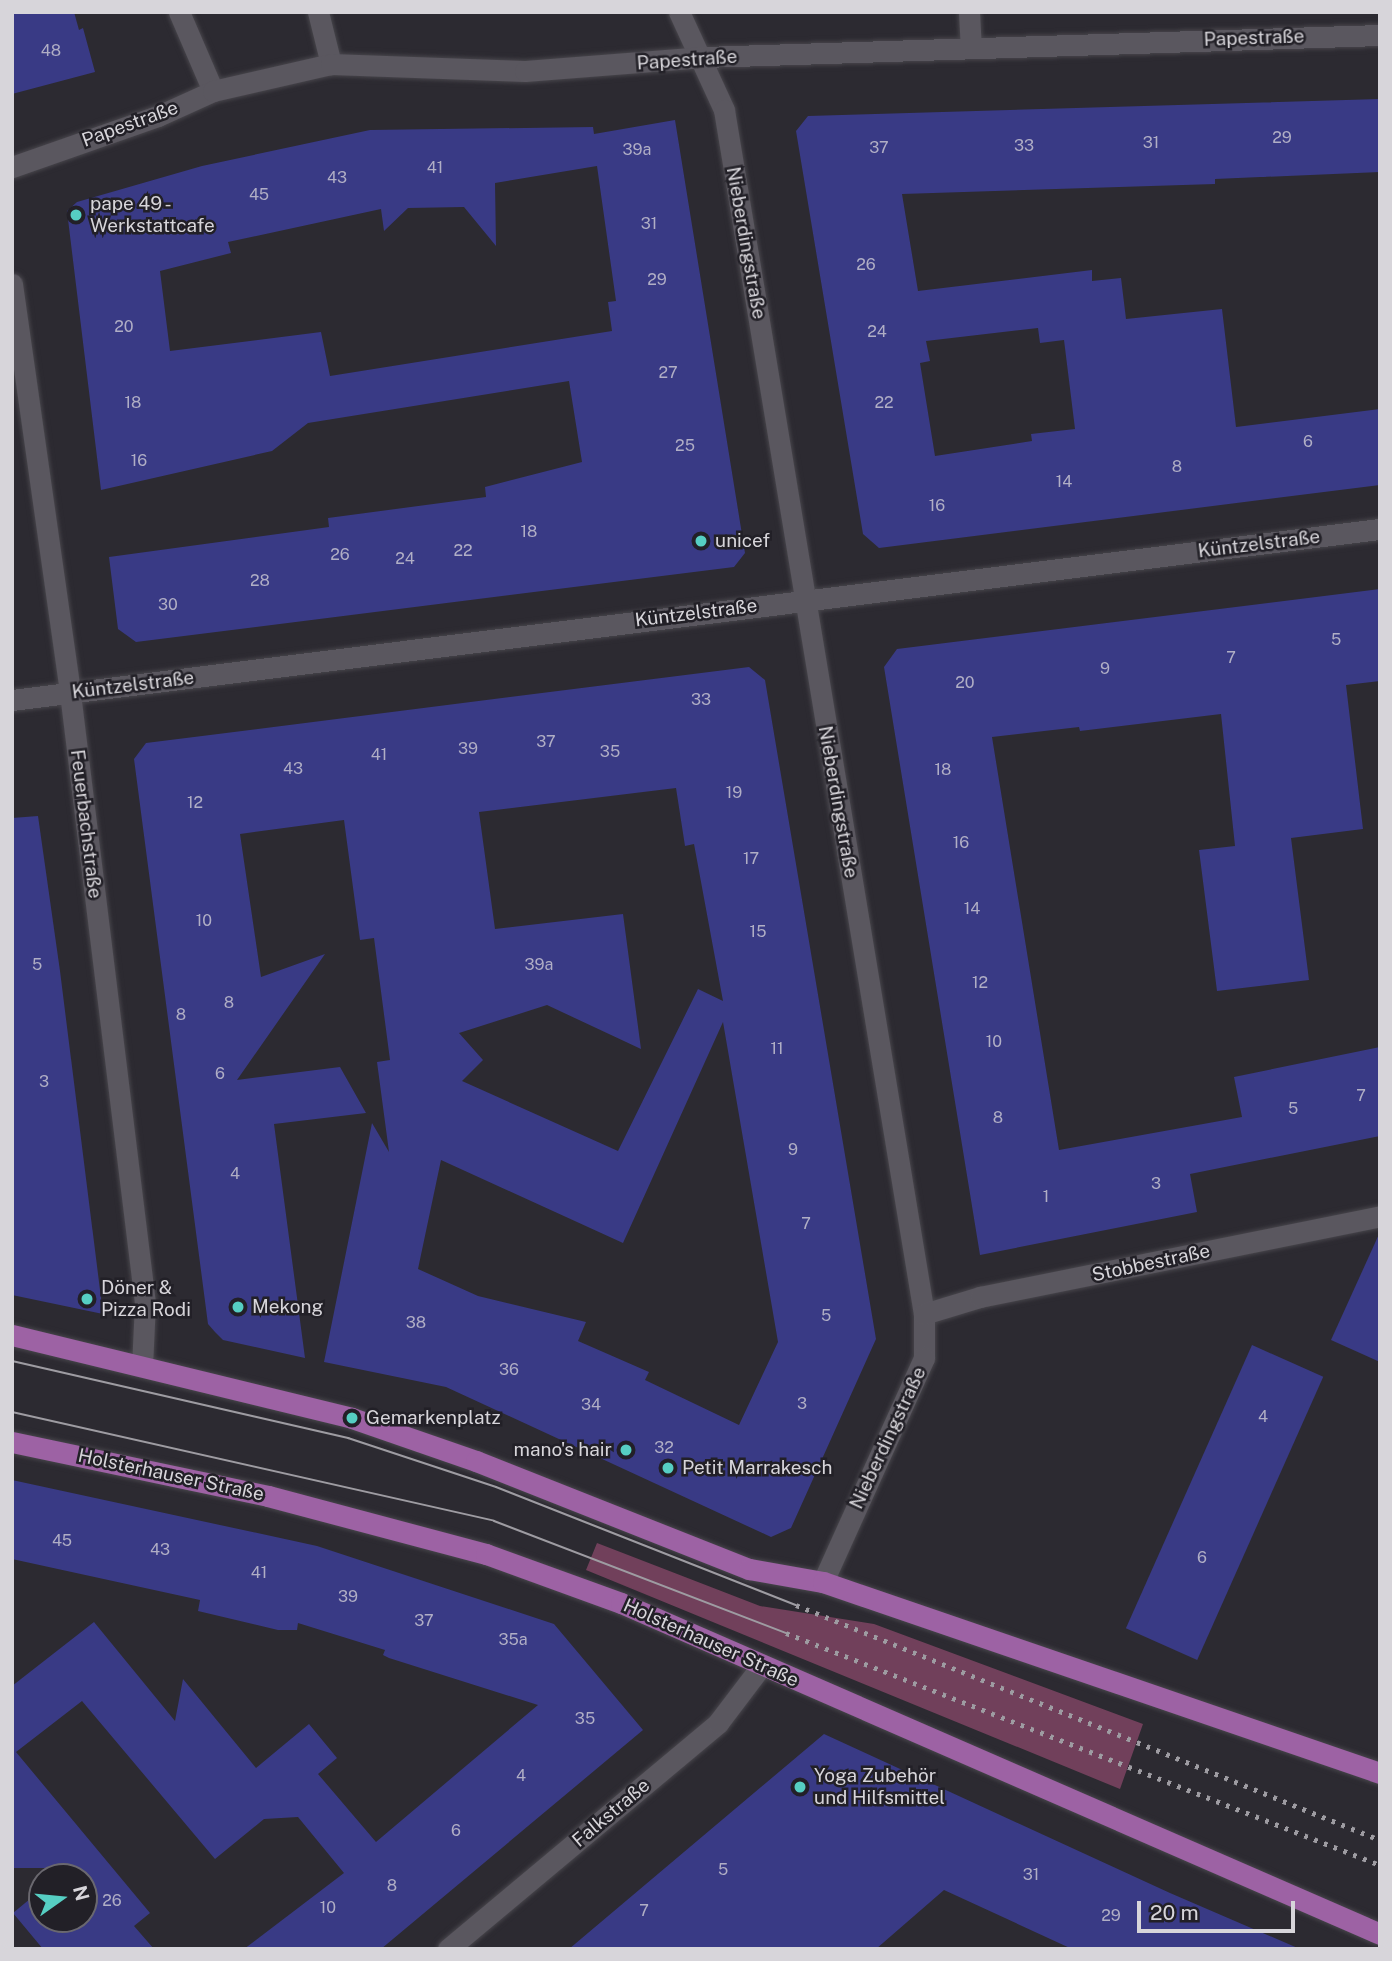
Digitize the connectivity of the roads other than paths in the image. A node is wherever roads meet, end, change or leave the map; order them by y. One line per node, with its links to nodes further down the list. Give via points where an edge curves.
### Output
1 (179, 12): 9 (street)
2 (318, 12): 8 (street)
3 (679, 12): 7 (street, Nieberdingstraße)
4 (969, 12): 6 (street)
5 (1380, 35): 6 (street, Papestraße)
6 (971, 46): 7 (street, Papestraße)
7 (703, 57): 8 (street, Papestraße, via 525,71); 13 (street, Nieberdingstraße, via 724,110)
8 (331, 64): 9 (street, Papestraße)
9 (213, 91): 10 (street, Papestraße, via 158,117)
10 (12, 167)
11 (12, 284): 14 (street, Feuerbachstraße)
12 (1380, 529): 13 (street, Küntzelstraße)
13 (806, 600): 14 (street, Küntzelstraße); 17 (street, Nieberdingstraße)
14 (70, 693): 15 (street, Küntzelstraße); 19 (street, Feuerbachstraße, via 145,1303)
15 (12, 700)
16 (1380, 1216): 17 (street, Stobbestraße, via 980,1297)
17 (924, 1314): 21 (street, Nieberdingstraße, via 924,1358)
18 (12, 1335): 19 (main road)
19 (142, 1366): 21 (main road, via 352,1418 476,1461 749,1569)
20 (12, 1442): 22 (main road, Holsterhauser Straße, via 268,1496 486,1554 621,1603)
21 (823, 1582): 23 (main road)
22 (762, 1665): 24 (main road, Holsterhauser Straße); 25 (street, Falkstraße, via 718,1723)
23 (1380, 1773)
24 (1380, 1934)
25 (448, 1949)

